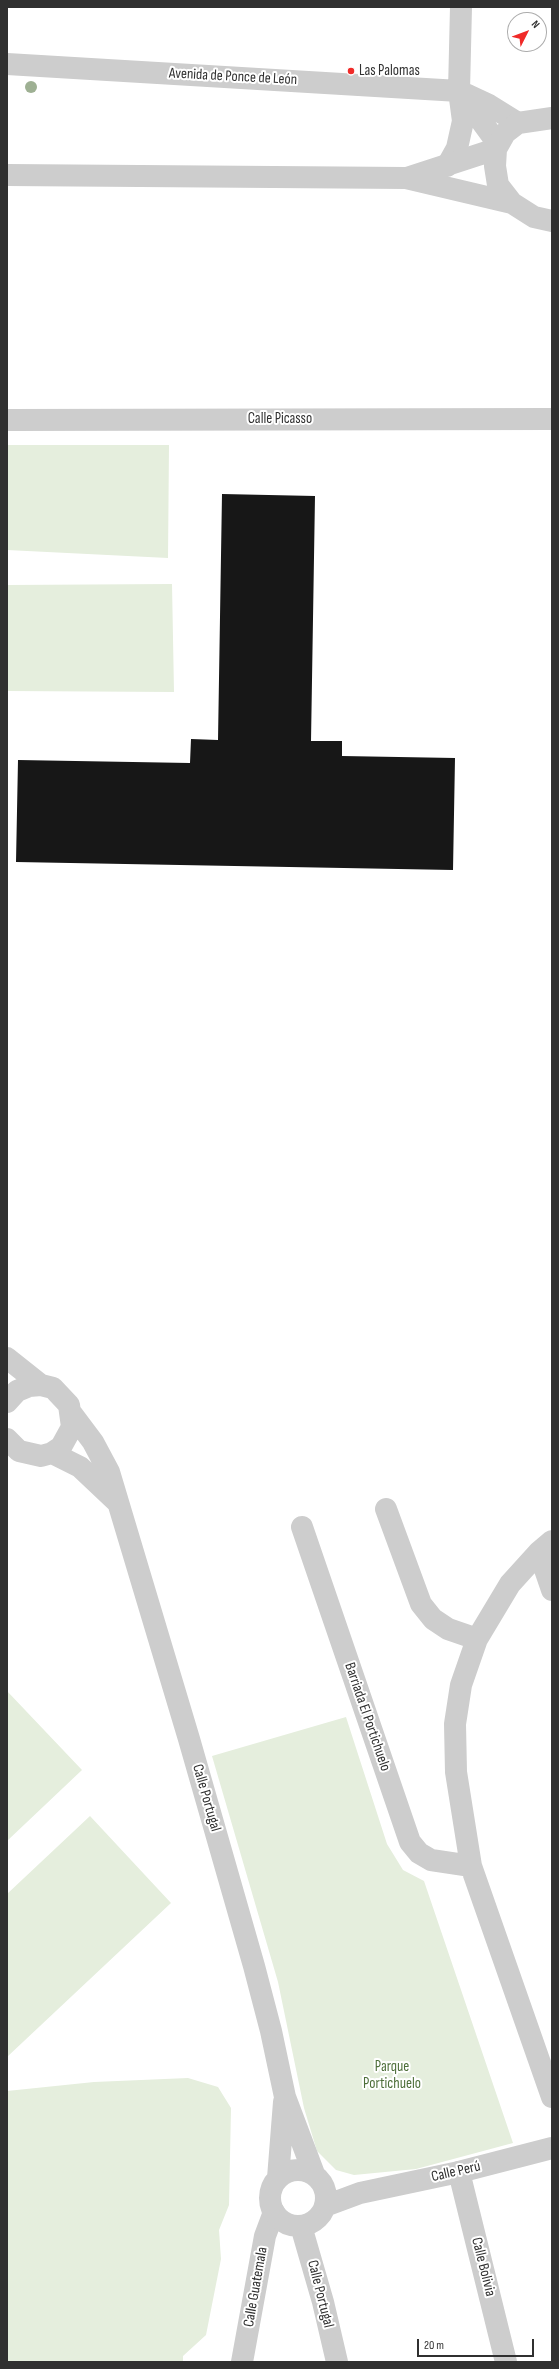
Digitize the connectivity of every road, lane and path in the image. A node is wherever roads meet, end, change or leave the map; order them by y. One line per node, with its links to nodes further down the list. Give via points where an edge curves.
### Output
1 (461, 7): 3 (street)
2 (7, 64): 3 (street, Avenida de Ponce de León)
3 (459, 91): 5 (street); 6 (street); 7 (street, via 463,121 457,148)
4 (552, 118): 5 (street)
5 (518, 123): 6 (street, via 505,133)
6 (497, 146): 7 (street); 10 (street, via 498,185)
7 (447, 166): 9 (street)
8 (7, 175): 9 (street)
9 (406, 178): 10 (street)
10 (512, 203): 11 (street, via 534,217)
11 (552, 221)
12 (552, 419): 13 (street, Calle Picasso)
13 (7, 420)
14 (7, 1358): 15 (street, Calle Portugal)
15 (41, 1385): 16 (street); 17 (street, Calle Portugal, via 53,1388 62,1396)
16 (10, 1391)
17 (72, 1414): 19 (street, via 72,1427 68,1438); 20 (street, Calle Portugal, via 101,1454)
18 (8, 1442): 19 (street, via 29,1455)
19 (52, 1453): 20 (street, Calle Portugal, via 80,1466)
20 (117, 1502): 27 (street, Calle Portugal, via 189,1738 254,1966 271,2031)
21 (386, 1509): 25 (street, via 421,1604 432,1618 448,1629)
22 (302, 1527): 26 (street, Barriada El Portichuelo, via 410,1842 418,1853 431,1860)
23 (545, 1546): 24 (street); 25 (street, via 510,1584)
24 (552, 1590)
25 (477, 1639): 26 (street, via 461,1685 455,1724 456,1772)
26 (471, 1866): 28 (street)
27 (284, 2097): 31 (street, Calle Portugal); 32 (street, Calle Portugal)
28 (552, 2097)
29 (552, 2148): 30 (street, Calle Perú)
30 (459, 2172): 32 (street, Calle Perú, via 360,2193); 37 (street, Calle Bolivia)
31 (278, 2178): 32 (street, via 294,2170 304,2170); 33 (street, via 270,2196)
32 (321, 2189): 34 (street, via 318,2217)
33 (274, 2212): 34 (street, via 280,2220 289,2225); 35 (street, Calle Guatemala, via 265,2236)
34 (302, 2226): 36 (street, Calle Portugal)
35 (242, 2362)
36 (337, 2362)
37 (506, 2362)

